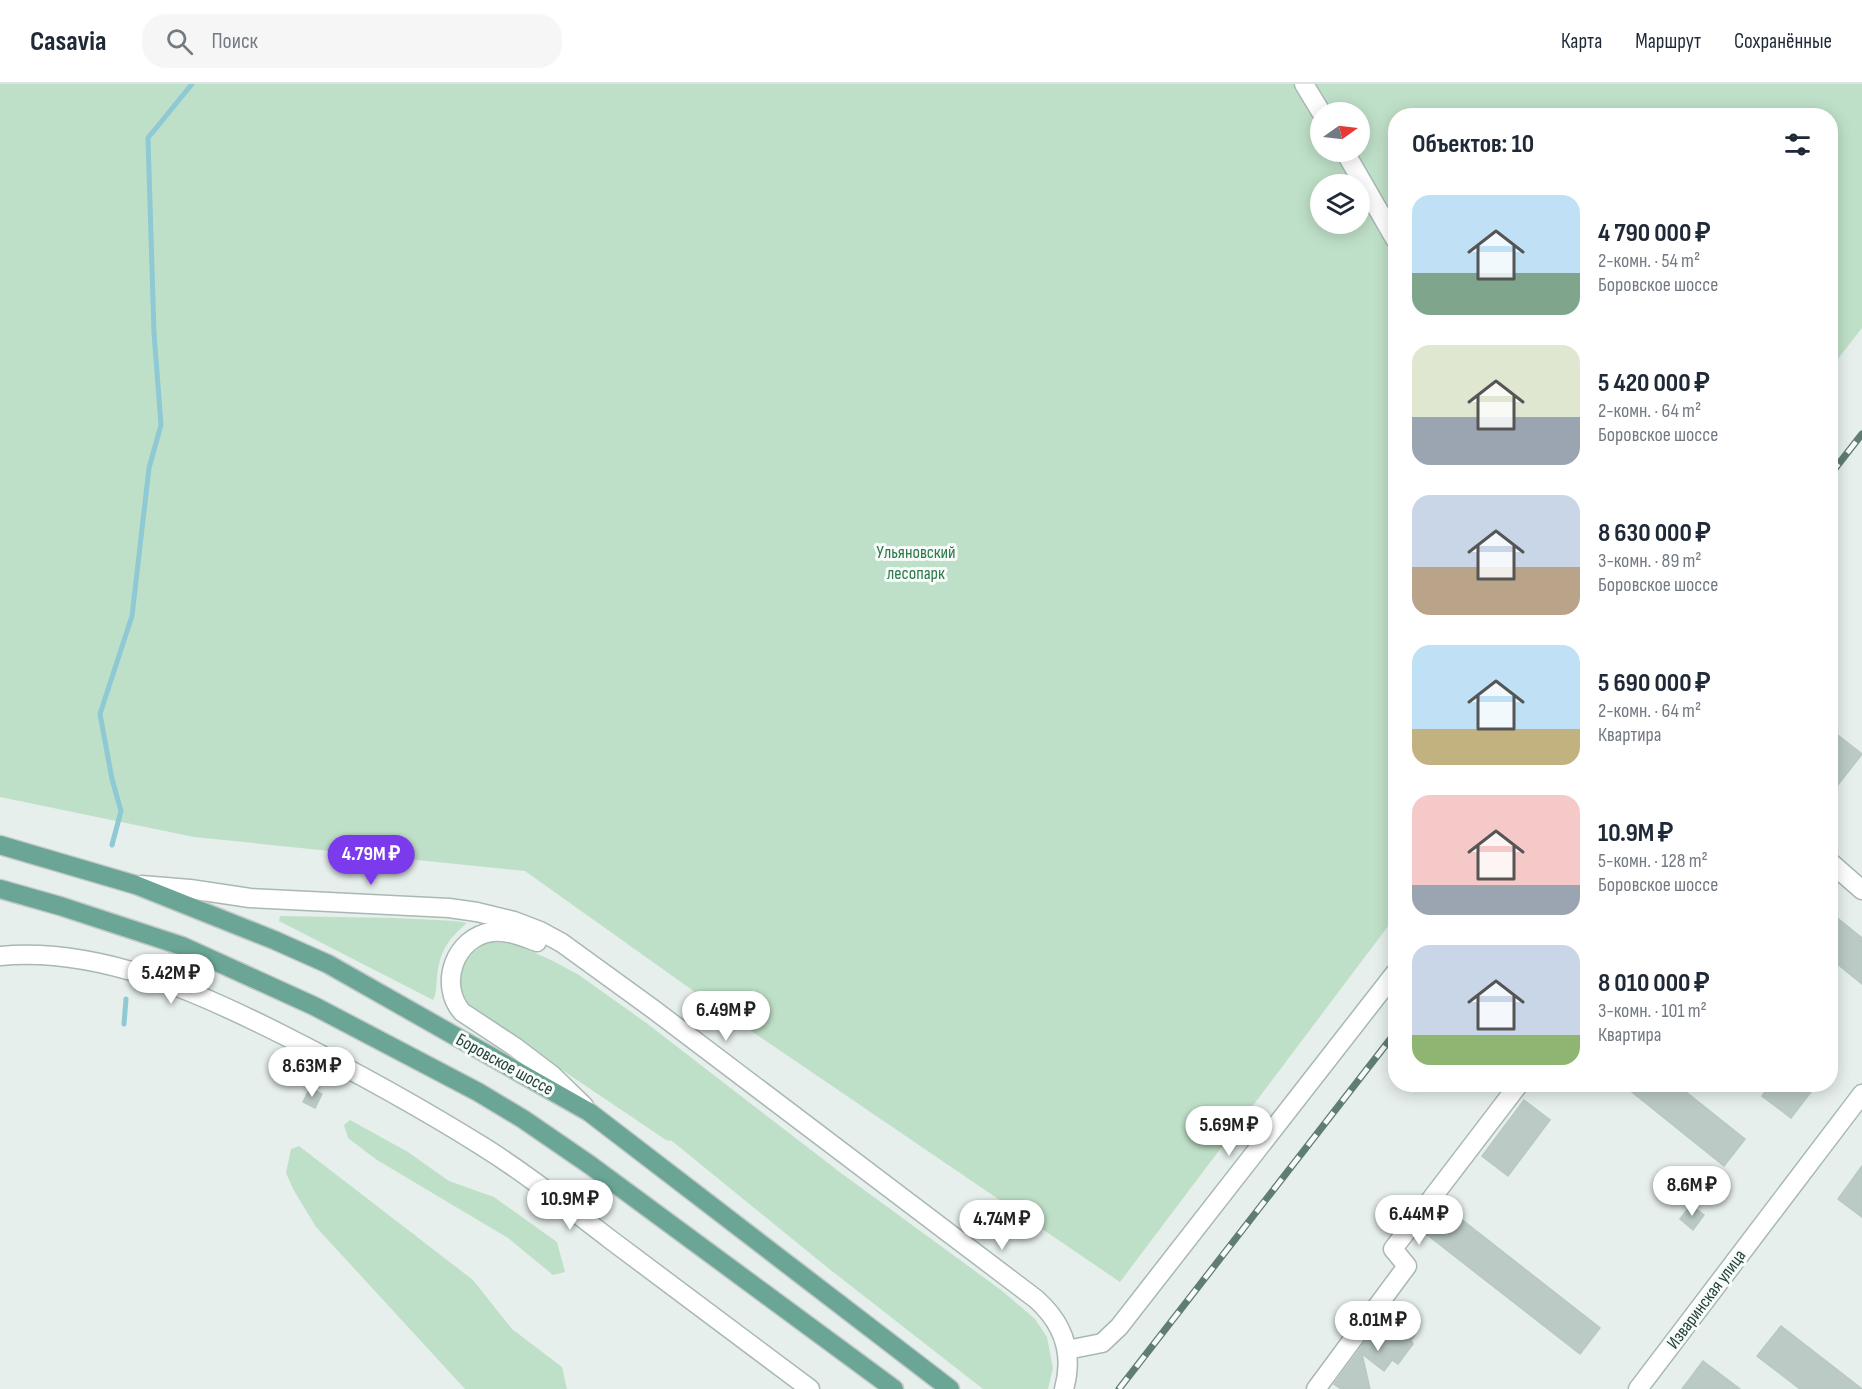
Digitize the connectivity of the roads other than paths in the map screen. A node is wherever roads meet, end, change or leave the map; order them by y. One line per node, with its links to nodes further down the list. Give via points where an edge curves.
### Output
1 (1304, 84): 2 (street)
2 (1315, 102)
3 (1351, 162): 4 (street)
4 (1388, 227)
5 (0, 845): 7 (main road, Боровское шоссе)
6 (1838, 869): 9 (street)
7 (136, 885): 11 (street, via 250,898 429,906 477,912 540,931); 15 (main road, Боровское шоссе, via 328,964)
8 (0, 890): 18 (main road, Боровское шоссе, via 182,946 314,1006 478,1092 590,1165)
9 (1862, 890)
10 (0, 956): 17 (street, via 63,956 135,973 211,1001 347,1067 483,1147 534,1182)
11 (582, 958): 15 (street, via 507,933 488,933 472,940 457,955 451,985 462,1012 552,1075); 16 (street, via 1036,1299 1053,1316)
12 (1388, 982): 16 (street, via 1119,1327 1102,1343)
13 (1513, 1092): 21 (street, via 1393,1249 1407,1266)
14 (1862, 1094): 22 (street, Изваринская улица)
15 (589, 1112): 19 (main road, Боровское шоссе)
16 (1067, 1350): 20 (street)
17 (810, 1389)
18 (894, 1389)
19 (950, 1389)
20 (1064, 1389)
21 (1316, 1389)
22 (1638, 1389)

